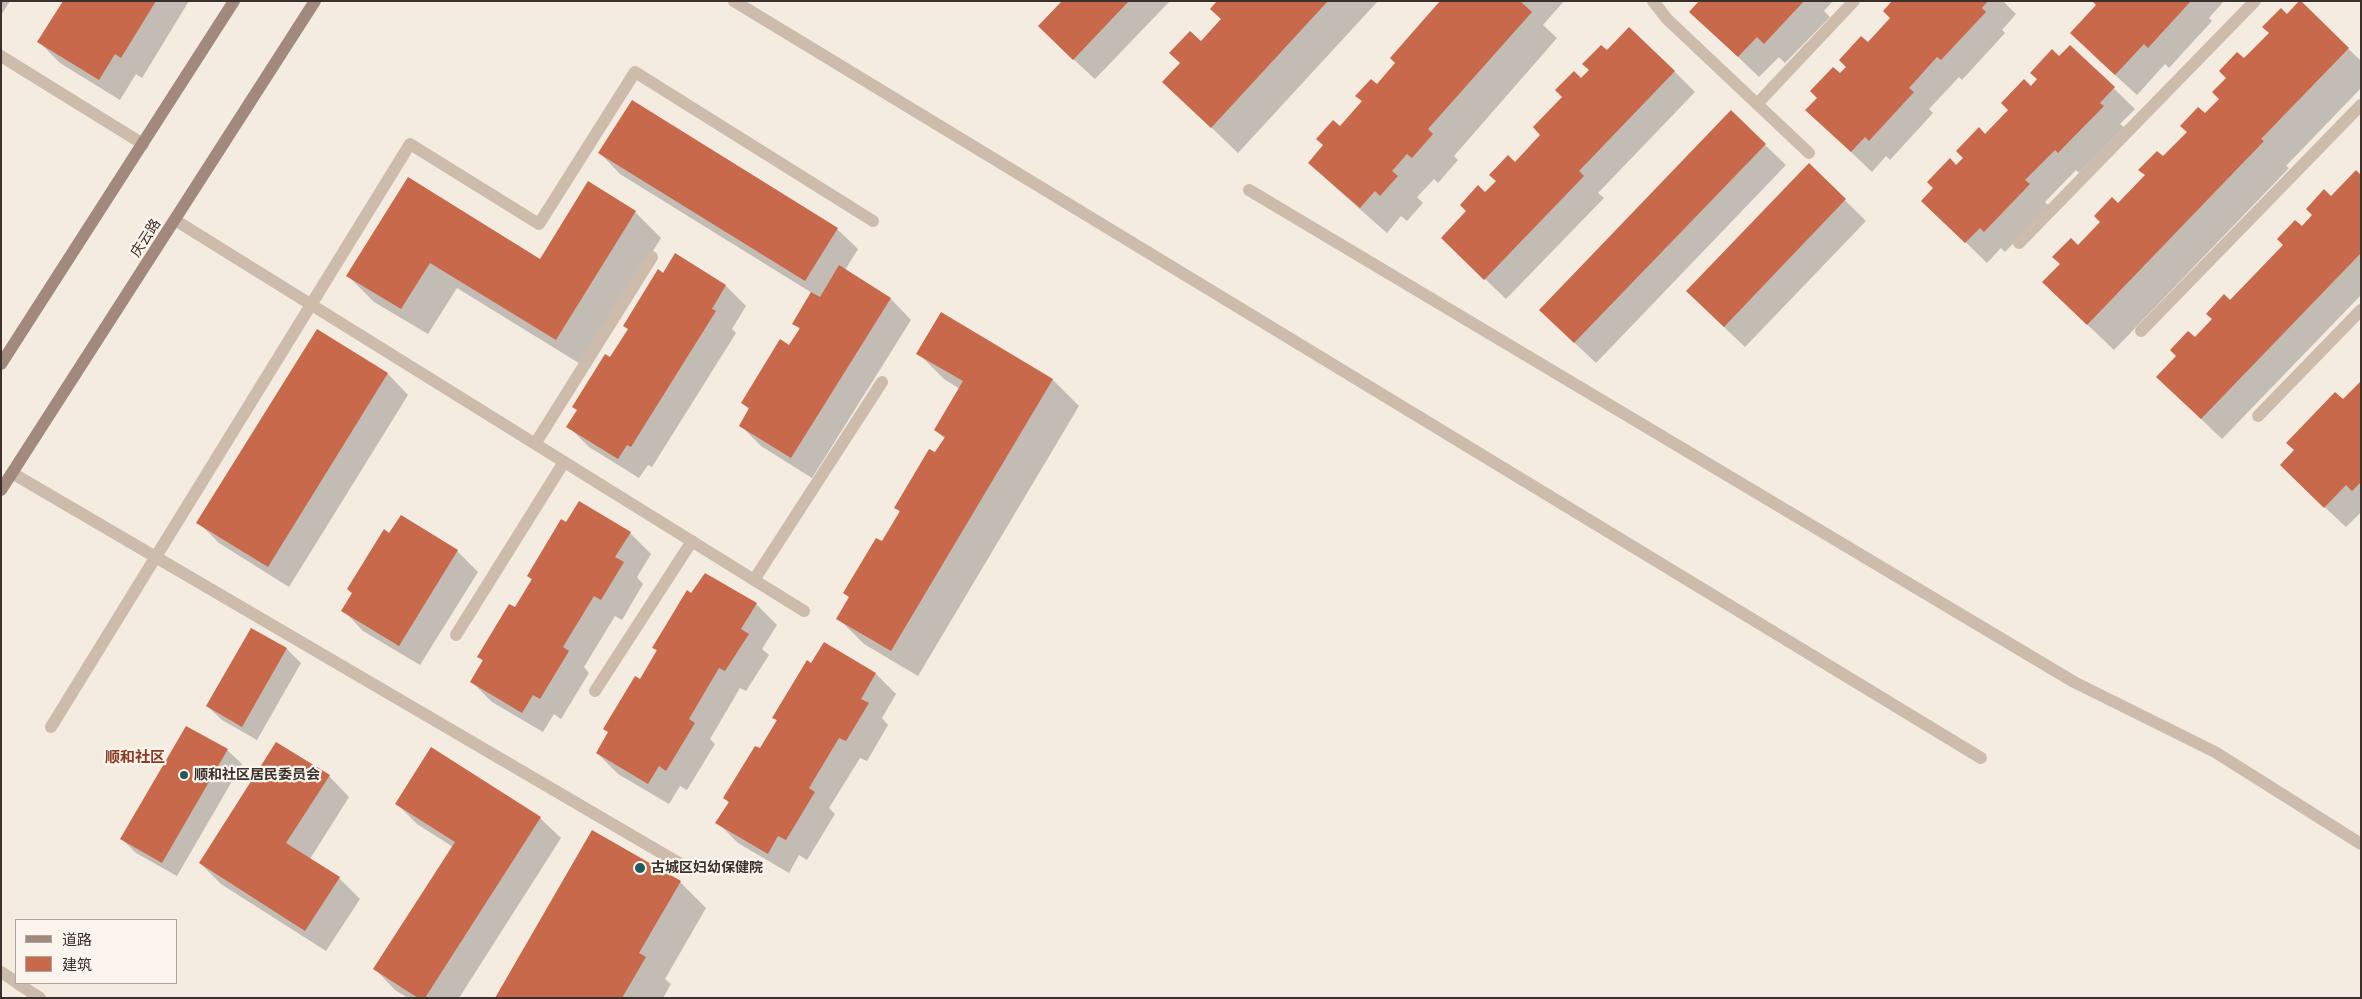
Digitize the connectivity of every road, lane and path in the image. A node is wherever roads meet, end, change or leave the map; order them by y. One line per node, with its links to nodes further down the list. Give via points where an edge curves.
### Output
1 (234, 1): 10 (main road)
2 (315, 1): 13 (main road, 庆云路)
3 (734, 1): 34 (street)
4 (1653, 1): 8 (street, via 1666,19)
5 (1854, 1): 8 (street)
6 (2255, 1): 15 (street)
7 (1, 56): 10 (street)
8 (1757, 104): 11 (street)
9 (2361, 104): 19 (street)
10 (142, 144): 20 (main road)
11 (1808, 153)
12 (1250, 190): 35 (street, via 2066,677 2214,752)
13 (175, 220): 17 (street); 25 (main road, 庆云路)
14 (873, 221): 17 (street, via 635,72 538,224 410,144)
15 (2019, 243)
16 (652, 257): 23 (street)
17 (311, 304): 23 (street); 28 (street)
18 (2361, 310): 22 (street)
19 (2141, 332)
20 (1, 364)
21 (882, 382): 29 (street)
22 (2258, 416)
23 (536, 444): 24 (street)
24 (564, 462): 27 (street); 31 (street)
25 (12, 473): 26 (main road, 庆云路); 28 (street)
26 (1, 490)
27 (692, 541): 29 (street); 32 (street)
28 (156, 557): 33 (street); 36 (street)
29 (754, 580): 30 (street)
30 (804, 611)
31 (456, 635)
32 (596, 691)
33 (51, 727)
34 (1981, 758)
35 (2361, 844)
36 (688, 869)
37 (1, 972): 38 (street)
38 (15, 981)
39 (20, 984): 40 (street)
40 (40, 998)

